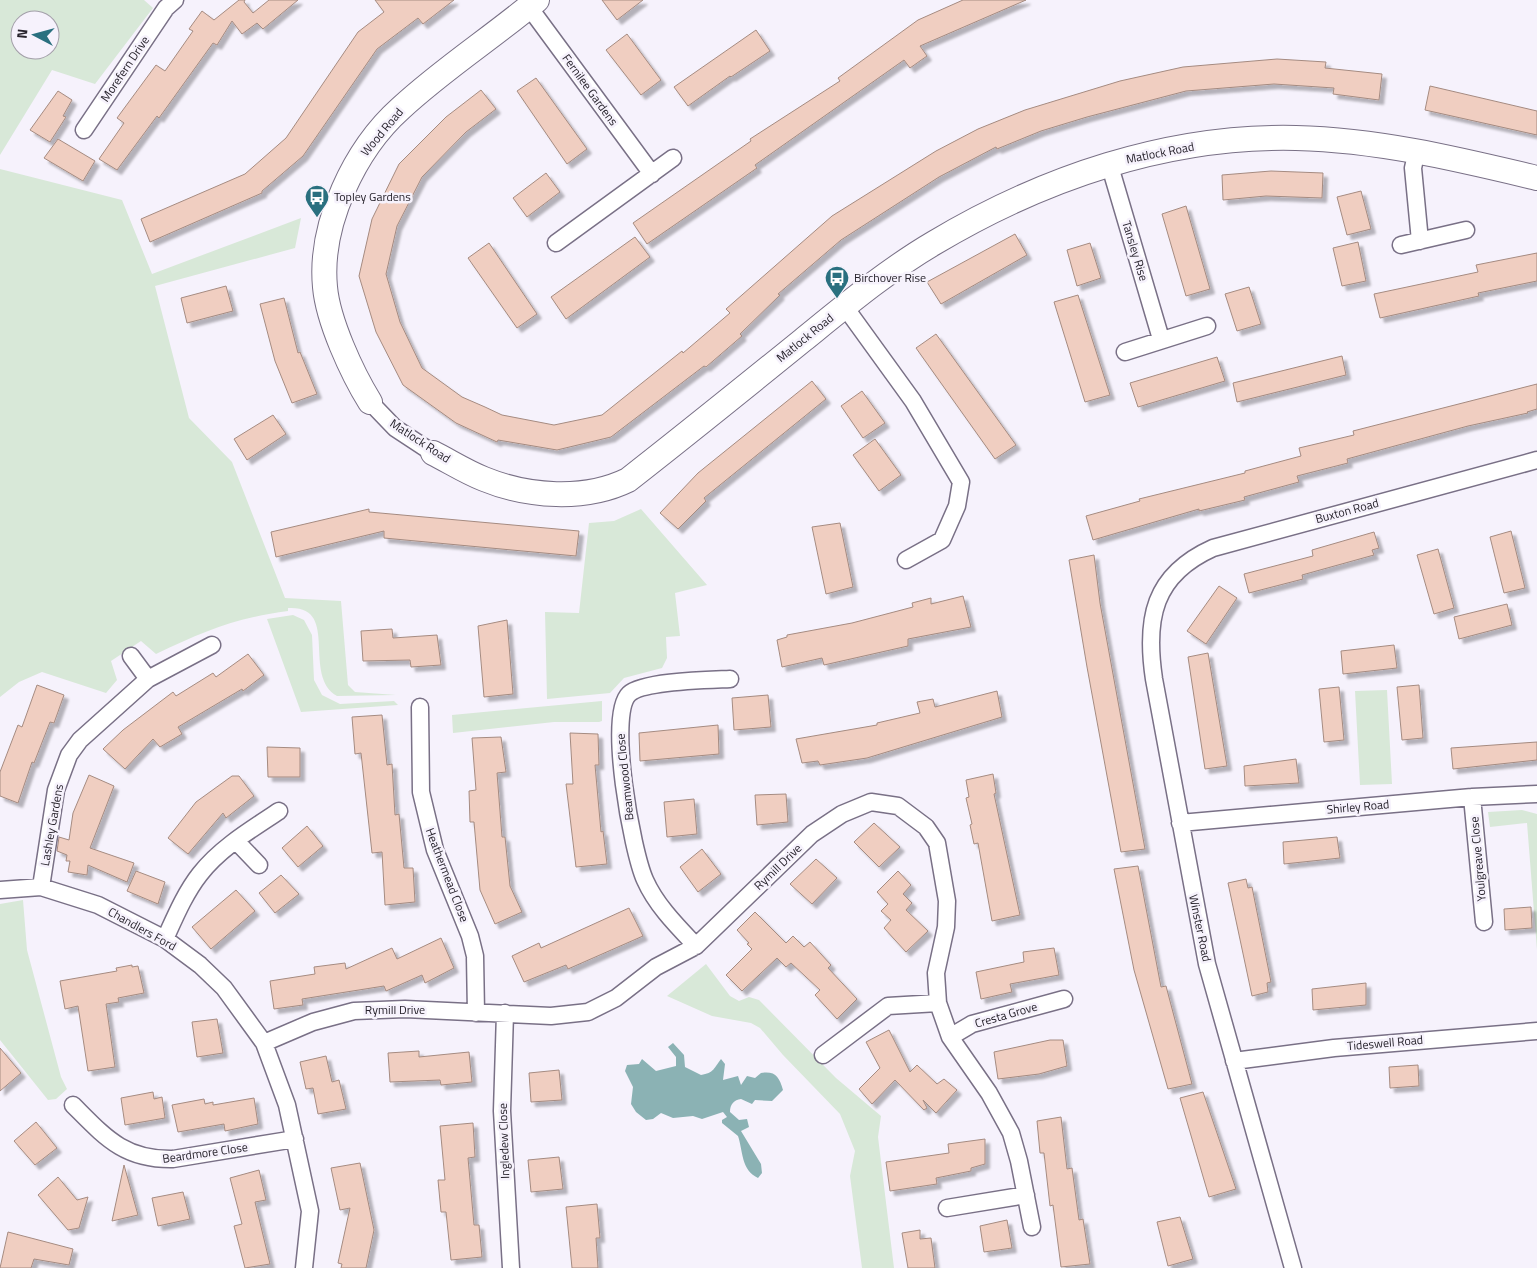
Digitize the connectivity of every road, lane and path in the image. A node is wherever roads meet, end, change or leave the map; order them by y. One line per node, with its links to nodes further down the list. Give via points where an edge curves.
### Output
1 (166, 3): 3 (street, Morefern Drive)
2 (533, 3): 7 (street, Fernilee Gardens); 17 (street, Wood Road, via 400,108 362,153 340,200 326,248 325,289 357,382)
3 (84, 130)
4 (1417, 150): 6 (street, Matlock Road, via 1333,139 1258,138 1164,150); 8 (street, Matlock Road); 10 (street, via 1413,168)
5 (673, 158): 7 (street)
6 (1109, 163): 13 (street, Matlock Road, via 1059,180 988,212 932,244); 15 (street, Tansley Rise)
7 (652, 174): 11 (street)
8 (1537, 178)
9 (1466, 230): 10 (street)
10 (1420, 241): 12 (street)
11 (556, 243)
12 (1401, 245)
13 (845, 307): 18 (street, Matlock Road, via 628,480 610,489 561,494 526,491 483,479); 20 (street, via 913,401 961,482 957,506 942,540)
14 (1207, 326): 15 (street)
15 (1161, 339): 16 (street)
16 (1125, 352)
17 (370, 402): 18 (street, Matlock Road, via 395,428)
18 (433, 453)
19 (1537, 460): 21 (street, Buxton Road, via 1213,548 1196,556)
20 (906, 560)
21 (1168, 583): 30 (street, Winster Road, via 1154,611 1149,637)
22 (212, 645): 24 (street, Lashley Gardens)
23 (131, 656): 24 (street)
24 (148, 679): 33 (street, Lashley Gardens, via 80,740 69,755 56,790)
25 (730, 679): 37 (street, Beamwood Close, via 659,684 636,689 628,695 620,712 626,800 636,857 658,903)
26 (420, 707): 40 (street, Heathermead Close, via 421,792 435,850 475,956)
27 (1537, 794): 28 (street, Shirley Road)
28 (1472, 797): 30 (street, Shirley Road); 35 (street, Youlgreave Close)
29 (279, 811): 31 (street)
30 (1180, 823): 46 (street, Winster Road, via 1207,964)
31 (236, 841): 32 (street); 36 (street, via 200,873)
32 (259, 865)
33 (41, 886): 34 (street, Chandlers Ford); 36 (street, Chandlers Ford, via 98,904)
34 (0, 890)
35 (1484, 922)
36 (164, 938): 44 (street, Chandlers Ford, via 224,988)
37 (696, 946): 39 (street, Rymill Drive, via 812,834 842,814 871,802 898,806 926,827 937,843 944,872 946,927 936,973); 41 (street, Rymill Drive, via 656,967 616,998 588,1012 551,1016)
38 (1064, 999): 43 (street, Cresta Grove, via 972,1024)
39 (938, 1003): 43 (street, Rymill Drive); 45 (street, via 888,1006)
40 (476, 1013): 41 (street, Rymill Drive); 44 (street, Rymill Drive, via 406,1009 354,1011 313,1022)
41 (505, 1013): 53 (street, Ingledew Close, via 502,1111)
42 (1537, 1031): 46 (street, Tideswell Road, via 1334,1048)
43 (950, 1037): 49 (street, Rymill Drive, via 1011,1133)
44 (264, 1043): 48 (street, Chandlers Ford, via 287,1104)
45 (823, 1054)
46 (1234, 1061): 54 (street, Winster Road)
47 (73, 1105): 48 (street, Beardmore Close, via 107,1139 125,1151 155,1160)
48 (295, 1138): 52 (street, Chandlers Ford, via 310,1211)
49 (1026, 1195): 50 (street); 51 (street, Rymill Drive)
50 (947, 1208)
51 (1032, 1227)
52 (304, 1268)
53 (511, 1268)
54 (1293, 1268)

